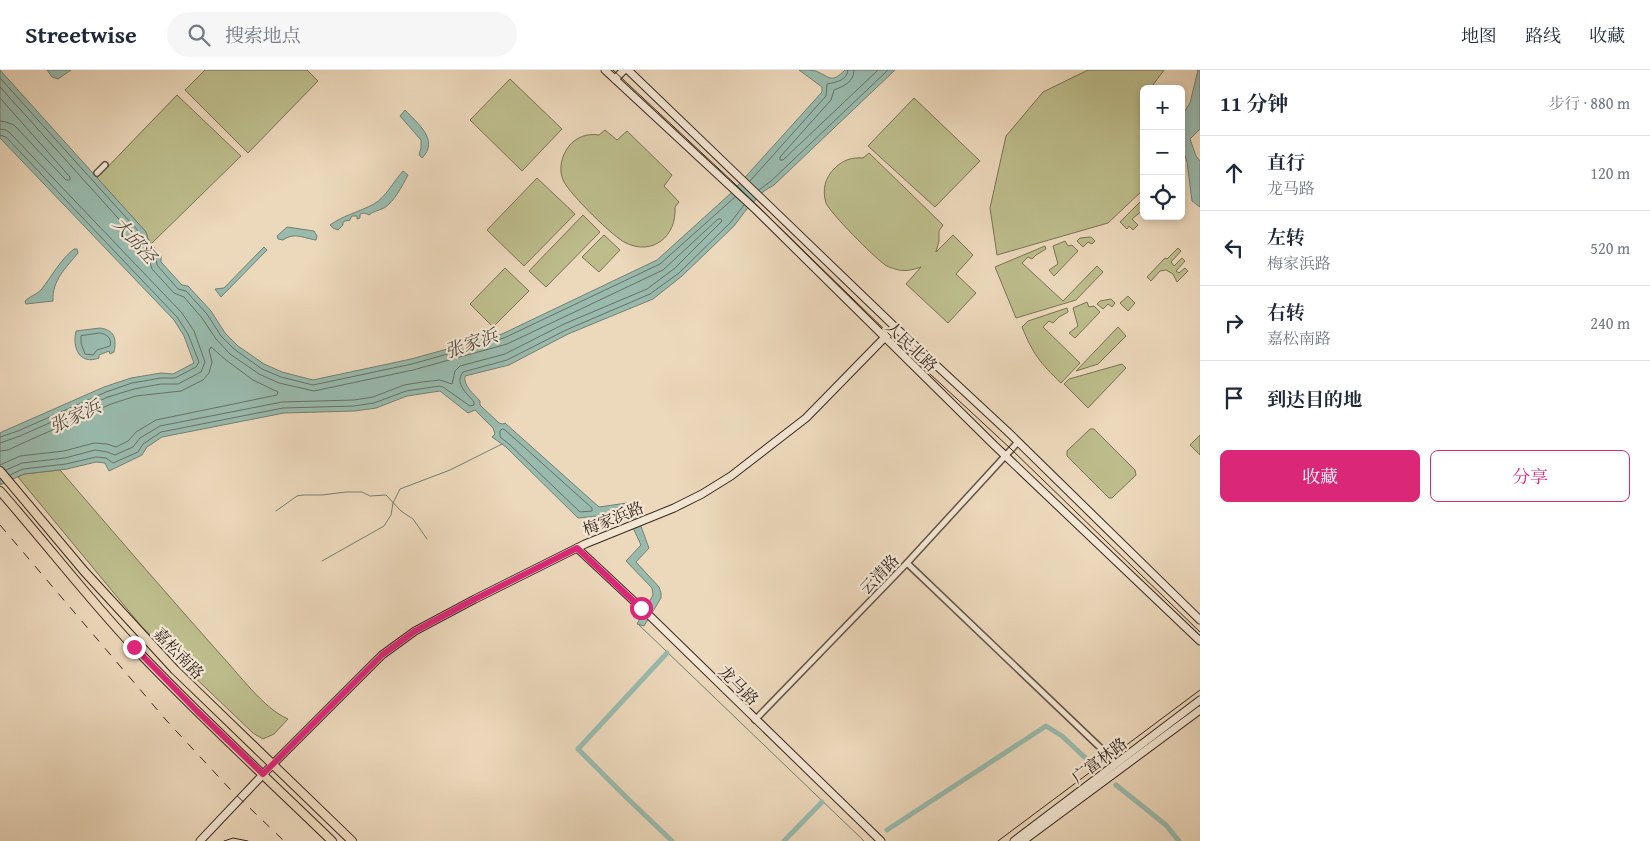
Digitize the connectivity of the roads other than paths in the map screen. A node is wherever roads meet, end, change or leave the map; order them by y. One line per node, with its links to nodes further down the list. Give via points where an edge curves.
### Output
1 (605, 70): 4 (main road, 人民北路)
2 (624, 70): 4 (main road)
3 (628, 70): 7 (main road, 人民北路)
4 (615, 79): 8 (main road, 人民北路, via 756,210)
5 (105, 165): 6 (street)
6 (97, 173)
7 (895, 327): 8 (main road, 梅家浜路); 9 (main road, 人民北路)
8 (884, 338): 10 (main road, 人民北路); 13 (main road, 梅家浜路, via 806,418 731,476 702,494)
9 (1018, 442): 10 (street, 云清路); 15 (main road, 人民北路)
10 (1005, 455): 14 (street, 云清路); 16 (main road, 人民北路)
11 (0, 471): 21 (main road, 嘉松南路, via 144,637)
12 (2, 493): 22 (main road, 嘉松南路, via 134,647)
13 (577, 548): 19 (main road, 龙马路); 21 (main road, 梅家浜路, via 415,631 382,655)
14 (907, 563): 19 (street, 云清路); 20 (street)
15 (1200, 620)
16 (1200, 641)
17 (1200, 700): 20 (main road, 广富林路)
18 (1200, 710): 28 (main road, 广富林路)
19 (755, 720): 26 (main road, 龙马路)
20 (1116, 764): 27 (main road, 广富林路)
21 (272, 765): 22 (main road, 梅家浜路); 25 (main road, 嘉松南路)
22 (263, 774): 23 (main road, 梅家浜路); 24 (main road, 嘉松南路)
23 (200, 841)
24 (332, 841)
25 (352, 841)
26 (880, 841)
27 (1014, 841)
28 (1023, 841)

